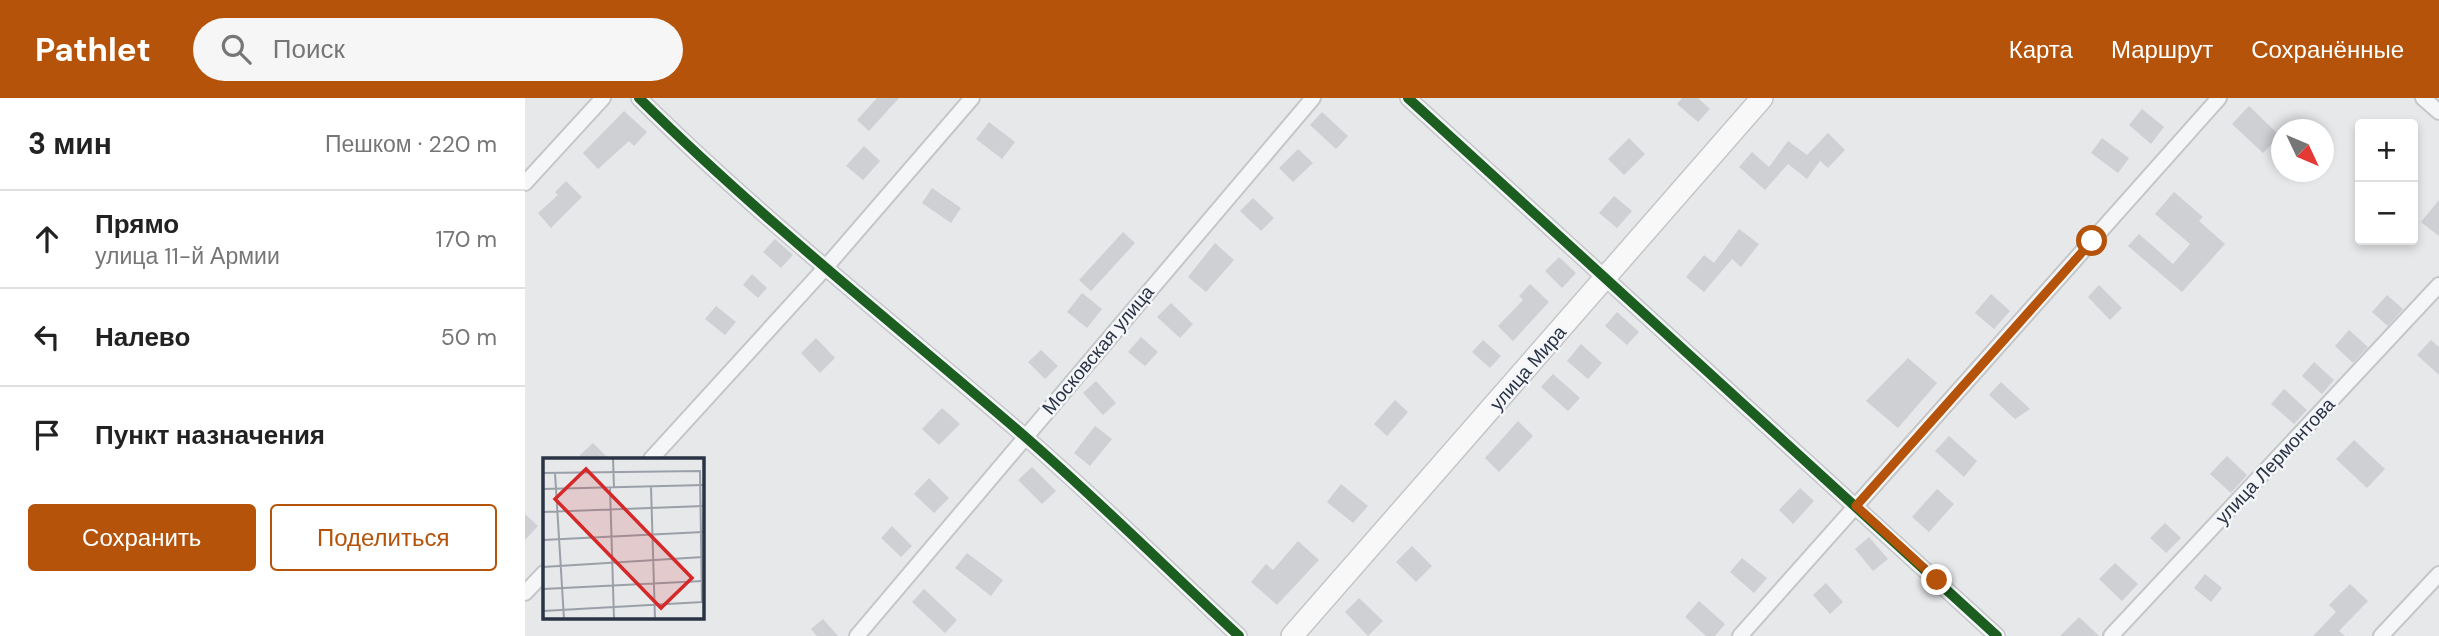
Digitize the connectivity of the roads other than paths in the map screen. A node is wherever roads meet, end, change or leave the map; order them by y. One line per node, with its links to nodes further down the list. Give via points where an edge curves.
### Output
1 (603, 98): 10 (street)
2 (639, 98): 11 (street)
3 (972, 98): 11 (street)
4 (1313, 98): 14 (street, Московская улица)
5 (1408, 98): 12 (street)
6 (1762, 98): 12 (street, улица Мира)
7 (2219, 98): 16 (street)
8 (2423, 98): 9 (street)
9 (2439, 112)
10 (525, 183)
11 (826, 267): 14 (street); 15 (street)
12 (1608, 277): 16 (street); 22 (street, улица Мира)
13 (2439, 285): 25 (street, улица Лермонтова)
14 (1024, 436): 20 (street, Московская улица); 21 (street)
15 (652, 458)
16 (1856, 506): 23 (street); 24 (street)
17 (543, 574): 19 (street)
18 (2439, 574): 26 (street)
19 (525, 593)
20 (857, 636)
21 (1239, 636)
22 (1292, 636)
23 (1740, 636)
24 (1997, 636)
25 (2111, 636)
26 (2381, 636)

